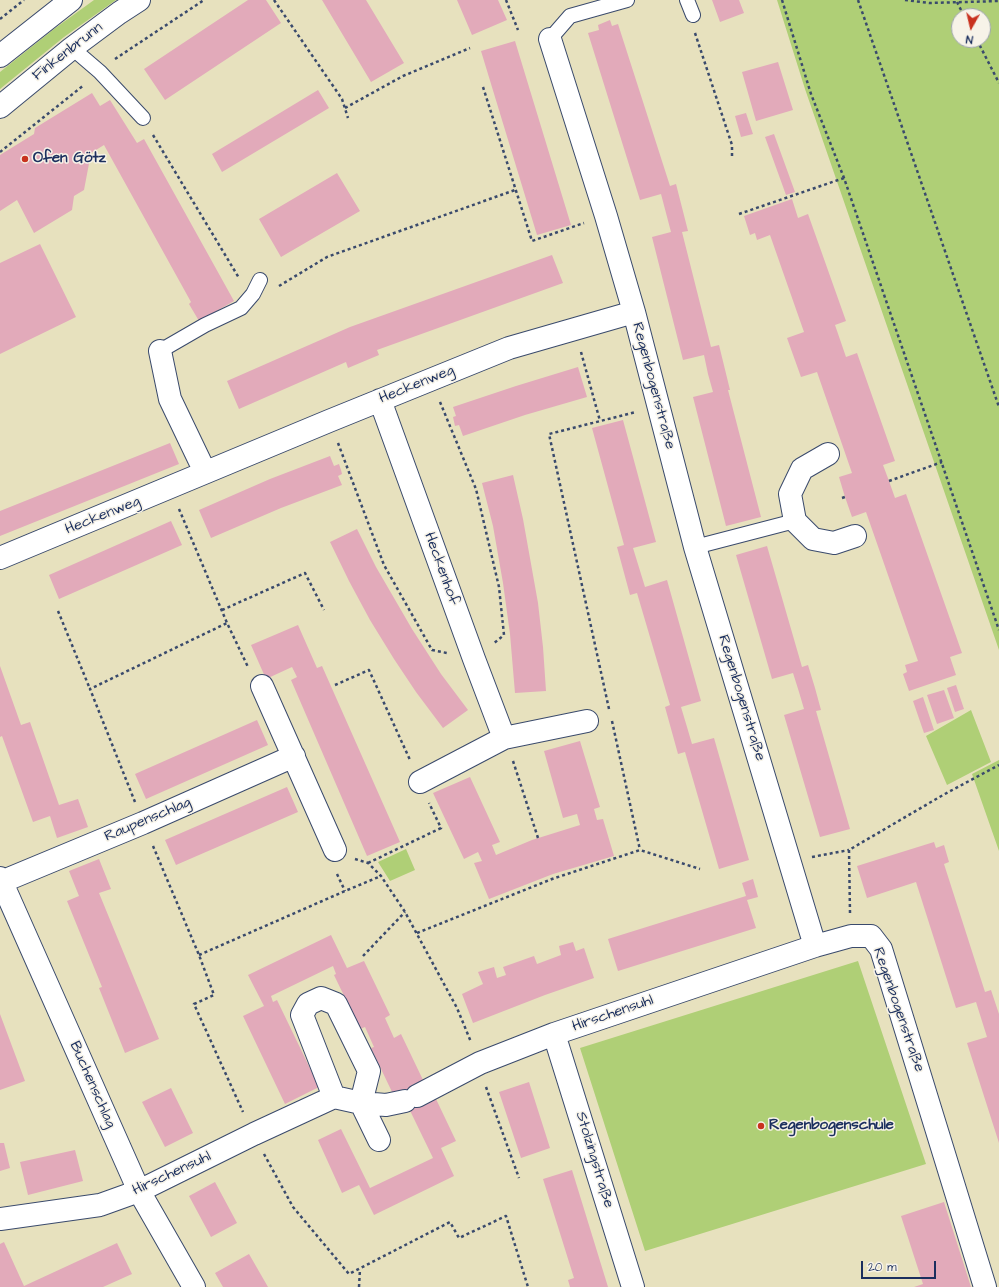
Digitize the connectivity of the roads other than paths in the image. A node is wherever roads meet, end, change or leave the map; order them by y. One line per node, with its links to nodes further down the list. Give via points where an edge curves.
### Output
1 (139, 0): 7 (street, Finkenbrunn)
2 (627, 0): 6 (lane, via 570,16)
3 (687, 0): 5 (lane)
4 (64, 2): 8 (street)
5 (693, 15)
6 (550, 39): 12 (street, Regenbogenstraße)
7 (72, 48): 9 (street, Finkenbrunn); 10 (lane, via 100,72)
8 (0, 56)
9 (0, 107)
10 (143, 118)
11 (260, 280): 13 (lane, via 253,294 241,308)
12 (634, 312): 14 (street, Heckenweg, via 509,348); 19 (street, Regenbogenstraße)
13 (160, 351): 16 (street, via 170,399)
14 (380, 400): 16 (street, Heckenweg); 23 (street, Heckenhof)
15 (828, 454): 17 (street, via 802,469 790,494)
16 (205, 472): 20 (street, Heckenweg)
17 (795, 521): 18 (street, via 813,538 834,543); 19 (lane)
18 (855, 536)
19 (695, 547): 28 (street, Regenbogenstraße)
20 (0, 558)
21 (262, 686): 24 (street)
22 (587, 721): 23 (street)
23 (504, 738): 25 (street)
24 (294, 756): 26 (street); 27 (street, Raupenschlag, via 143,823)
25 (420, 782)
26 (335, 850)
27 (1, 880): 33 (street, Buchenschlag)
28 (814, 946): 29 (street, Hirschensuhl); 37 (street, Regenbogenstraße, via 851,936 871,936 881,949)
29 (554, 1034): 31 (street, Hirschensuhl, via 480,1063 411,1098 386,1105); 36 (street, Stolzingstraße)
30 (334, 1097): 31 (street, Hirschensuhl); 31 (street, via 302,1015 308,1004 321,998 336,1004 369,1071); 33 (street, Hirschensuhl)
31 (361, 1103): 32 (street)
32 (379, 1140)
33 (139, 1190): 34 (street, Hirschensuhl, via 100,1205); 35 (street, Buchenschlag)
34 (0, 1219)
35 (194, 1287)
36 (633, 1287)
37 (985, 1287)

